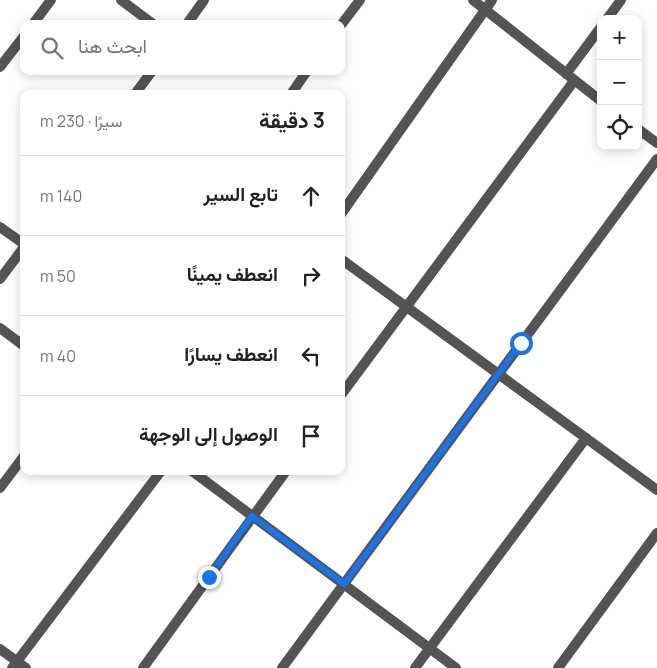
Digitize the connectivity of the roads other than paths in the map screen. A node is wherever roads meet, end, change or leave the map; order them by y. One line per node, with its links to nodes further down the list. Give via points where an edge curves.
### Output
1 (51, 0): 9 (street)
2 (120, 0): 10 (street)
3 (204, 0): 11 (street)
4 (360, 0): 12 (street)
5 (474, 0): 7 (street)
6 (621, 0): 8 (street)
7 (489, 4): 18 (street); 25 (street)
8 (610, 15)
9 (36, 20)
10 (148, 20)
11 (190, 20)
12 (345, 20)
13 (597, 34): 18 (street)
14 (20, 41): 15 (street)
15 (0, 67)
16 (149, 75): 19 (street)
17 (304, 75): 20 (street)
18 (570, 78): 21 (street); 31 (street)
19 (138, 90)
20 (294, 90)
21 (597, 98)
22 (642, 132): 23 (street)
23 (657, 143)
24 (657, 159): 34 (street)
25 (345, 208)
26 (0, 227): 27 (street)
27 (20, 243)
28 (20, 252): 30 (street)
29 (345, 262): 31 (street)
30 (0, 279)
31 (406, 306): 34 (street); 35 (street)
32 (0, 328): 33 (street)
33 (20, 343)
34 (499, 374): 36 (street); 45 (street)
35 (345, 390)
36 (586, 438): 42 (street); 47 (street)
37 (20, 461): 41 (street)
38 (157, 475): 48 (street)
39 (197, 475): 43 (street)
40 (283, 475): 43 (street)
41 (0, 488)
42 (657, 490)
43 (252, 516): 45 (street); 50 (street)
44 (657, 534): 54 (street)
45 (344, 584): 47 (street); 51 (street)
46 (0, 649): 48 (street)
47 (430, 649): 52 (street); 53 (street)
48 (15, 665): 49 (street)
49 (26, 668)
50 (143, 668)
51 (282, 668)
52 (416, 668)
53 (456, 668)
54 (558, 668)

